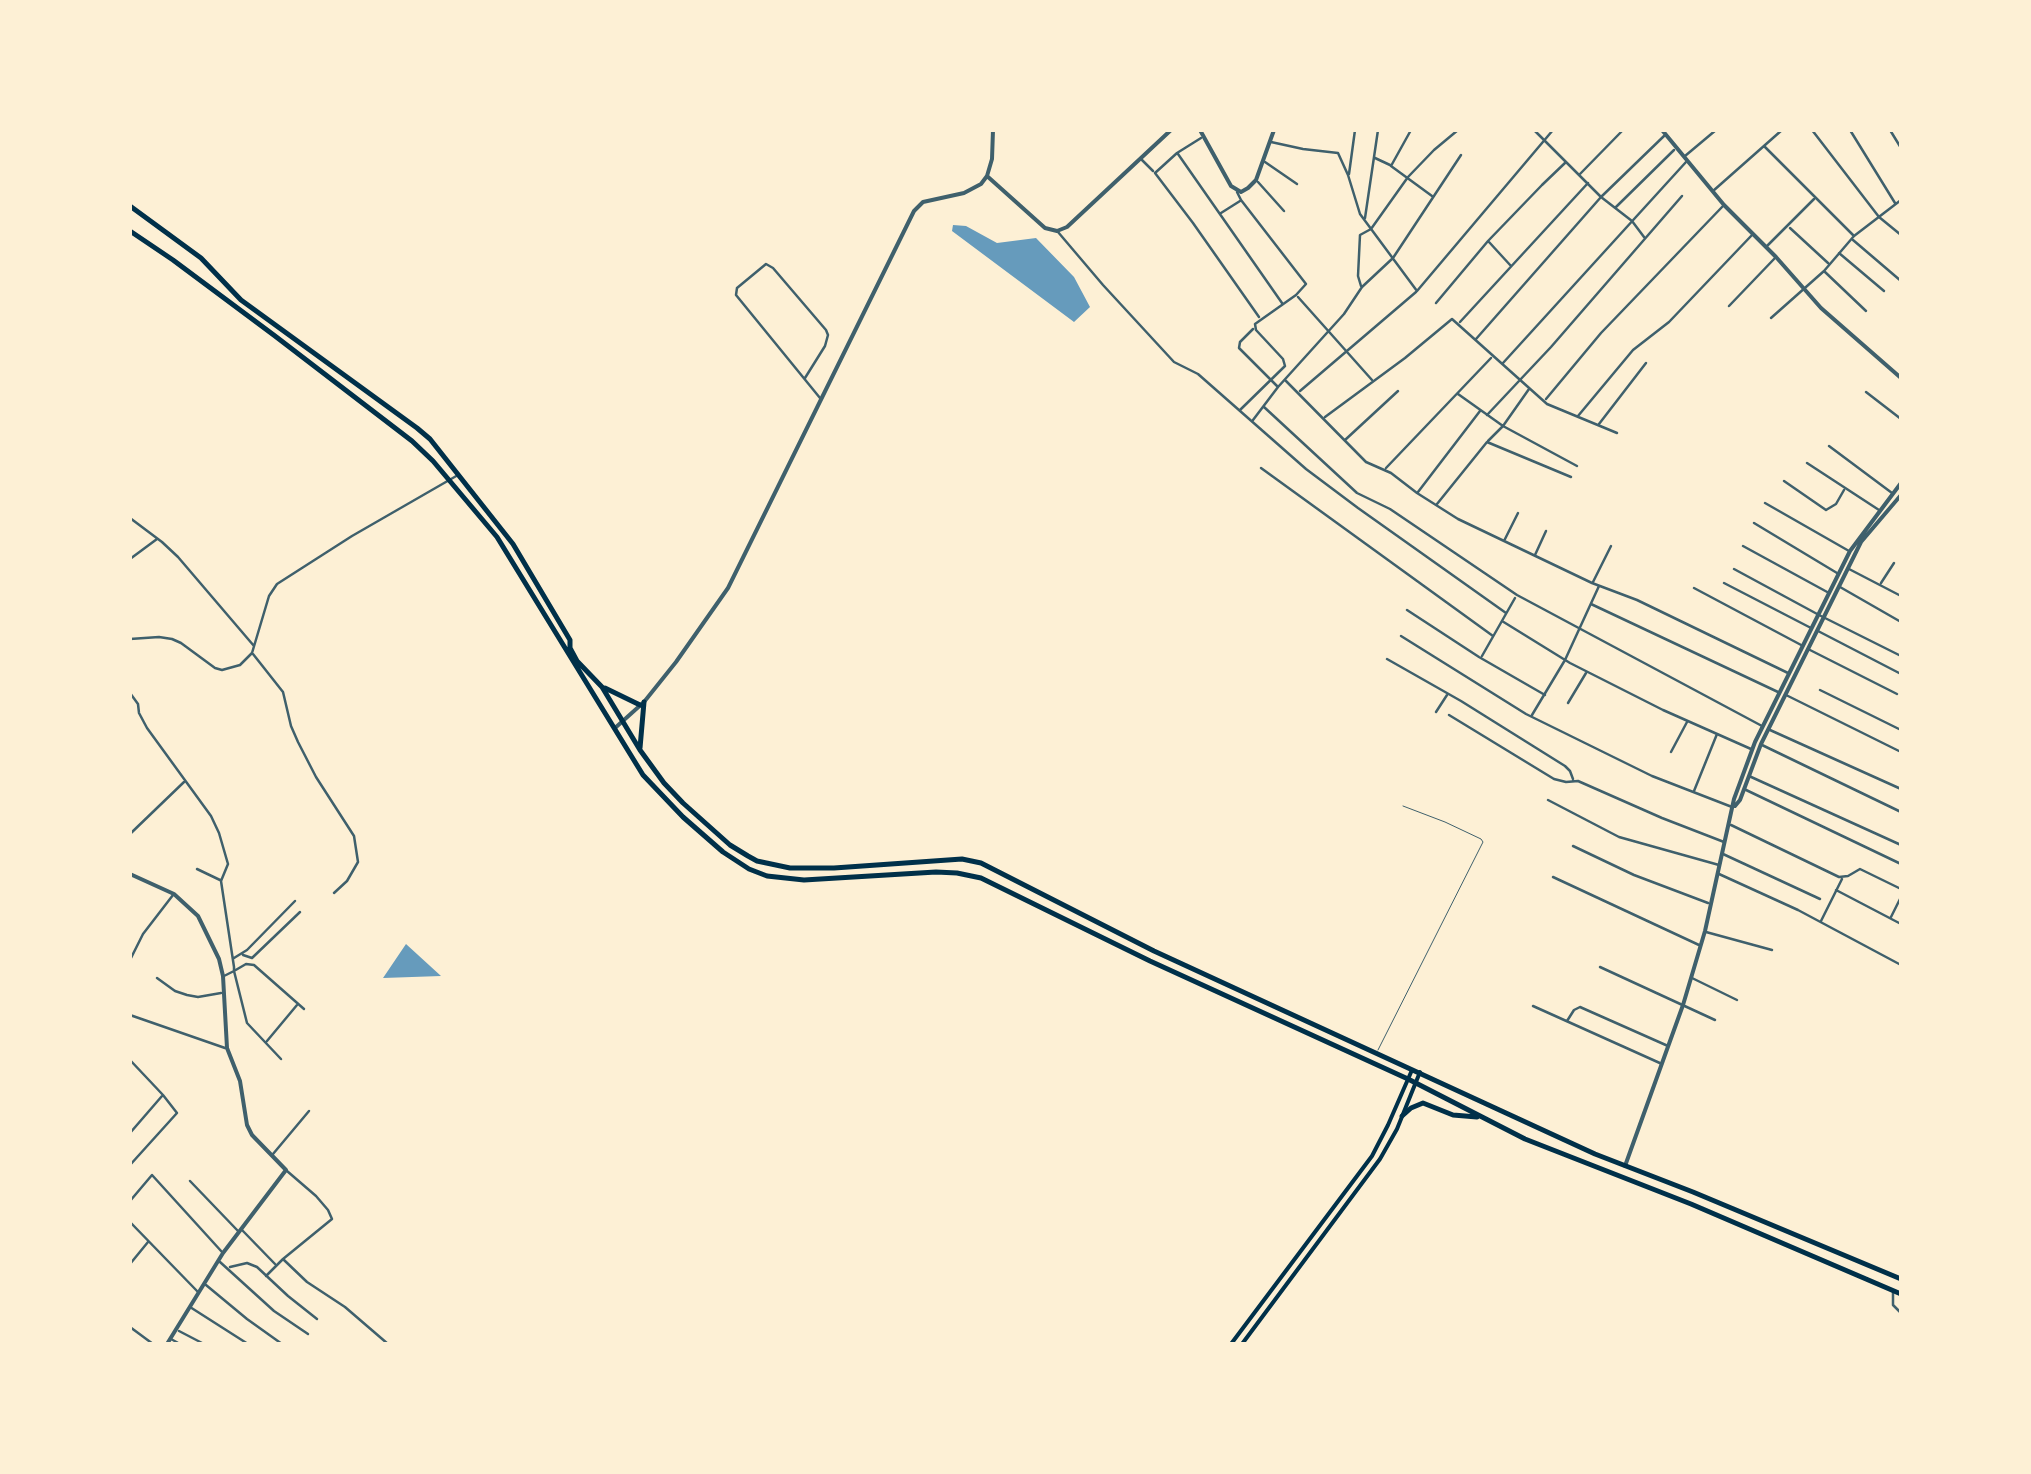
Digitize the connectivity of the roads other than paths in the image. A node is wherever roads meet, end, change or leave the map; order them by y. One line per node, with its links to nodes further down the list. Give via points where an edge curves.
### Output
1 (993, 130): 35 (street)
2 (1171, 130): 27 (street)
3 (1200, 130): 18 (street)
4 (1274, 130): 20 (street)
5 (1355, 130): 34 (street)
6 (1378, 130): 26 (street)
7 (1411, 130): 31 (street)
8 (1458, 130): 36 (street)
9 (1534, 130): 19 (street)
10 (1553, 130): 19 (street)
11 (1623, 130): 33 (street)
12 (1716, 130): 28 (street)
13 (1782, 130): 21 (street)
14 (1812, 130): 54 (street)
15 (1850, 130): 49 (street)
16 (1890, 130): 23 (street)
17 (1664, 132): 22 (street); 44 (street)
18 (1204, 136): 24 (street); 40 (street)
19 (1544, 140): 30 (street); 77 (street)
20 (1272, 142): 29 (street); 34 (street, via 1337,152)
21 (1764, 146): 41 (street); 45 (street)
22 (1676, 148): 28 (street); 51 (street)
23 (1901, 148)
24 (1177, 153): 32 (street); 53 (street)
25 (1461, 155): 43 (street)
26 (1373, 157): 31 (street); 55 (street)
27 (1139, 158): 32 (street); 60 (street)
28 (1685, 159): 41 (street); 56 (street)
29 (1264, 162): 37 (street); 39 (street)
30 (1566, 162): 33 (street); 65 (street)
31 (1392, 166): 36 (street)
32 (1154, 172): 84 (street)
33 (1579, 174): 38 (street)
34 (1348, 175): 55 (street)
35 (987, 176): 60 (street, via 1045,228); 107 (street, via 964,194 922,202 914,210)
36 (1408, 177): 43 (street); 58 (street)
37 (1256, 180): 40 (street); 52 (street)
38 (1588, 183): 44 (street); 71 (street)
39 (1297, 184)
40 (1237, 191): 46 (street)
41 (1712, 191): 48 (street)
42 (1682, 196): 63 (street)
43 (1434, 197): 69 (street)
44 (1601, 197): 51 (street); 88 (street)
45 (1815, 198): 57 (street); 64 (street)
46 (1241, 200): 53 (street); 78 (street, via 1305,282)
47 (1901, 200): 49 (street)
48 (1724, 204): 61 (street); 108 (street)
49 (1896, 204): 54 (street)
50 (130, 206): 127 (main road, via 200,258 241,300 418,428)
51 (1615, 208): 56 (street)
52 (1284, 210)
53 (1220, 214): 80 (street)
54 (1879, 216): 62 (street); 64 (street)
55 (1364, 220): 58 (street)
56 (1632, 221): 63 (street); 92 (street)
57 (1788, 226): 66 (street); 70 (street)
58 (1372, 229): 69 (street); 74 (street, via 1359,239)
59 (130, 231): 129 (main road, via 412,440)
60 (1057, 231): 110 (street, via 1174,362)
61 (1753, 234): 66 (street); 113 (street, via 1633,350)
62 (1901, 235)
63 (1645, 238): 100 (street)
64 (1853, 238): 67 (street); 73 (street)
65 (1488, 241): 71 (street); 79 (street)
66 (1766, 247): 68 (street)
67 (1838, 252): 70 (street); 76 (street)
68 (1776, 257): 75 (street); 81 (street)
69 (1393, 258): 74 (street); 77 (street)
70 (1829, 264): 72 (street)
71 (1510, 266): 85 (street)
72 (1824, 271): 75 (street); 82 (street)
73 (1901, 281)
74 (1362, 287): 87 (street)
75 (1804, 289): 83 (street); 96 (street)
76 (1884, 291)
77 (1417, 292): 89 (street)
78 (1296, 295): 80 (street); 87 (street)
79 (1436, 303)
80 (1283, 305): 84 (street)
81 (1729, 306)
82 (1866, 310)
83 (1770, 318)
84 (1260, 319): 86 (street)
85 (1459, 323): 88 (street); 99 (street, via 1450,319)
86 (1254, 328): 91 (street); 97 (street, via 1239,348)
87 (1330, 331): 89 (street); 94 (street)
88 (1474, 340): 90 (street)
89 (1348, 352): 99 (street); 105 (street)
90 (1492, 358): 92 (street); 106 (street)
91 (1285, 363): 94 (street); 97 (street)
92 (1501, 364): 100 (street)
93 (1646, 364): 117 (street)
94 (1294, 372): 98 (street)
95 (805, 378): 95 (street, via 735,292 766,264 828,335); 107 (street)
96 (1901, 378)
97 (1272, 379): 101 (street); 110 (street)
98 (1285, 380): 101 (street); 105 (street)
99 (1374, 381): 114 (street)
100 (1519, 381): 102 (street); 112 (street)
101 (1278, 387): 109 (street)
102 (1529, 389): 108 (street); 118 (street)
103 (1398, 391): 120 (street)
104 (1866, 392): 115 (street)
105 (1299, 393): 114 (street)
106 (1457, 393): 111 (street); 126 (street)
107 (821, 399): 190 (street, via 728,588)
108 (1544, 402): 113 (street)
109 (1264, 408): 116 (street); 161 (street, via 1358,492)
110 (1240, 410): 116 (street)
111 (1480, 410): 112 (street); 133 (street)
112 (1486, 414): 118 (street)
113 (1576, 417): 117 (street)
114 (1323, 418): 120 (street)
115 (1901, 419)
116 (1252, 421): 165 (street, via 1306,469)
117 (1598, 425): 119 (street)
118 (1504, 426): 121 (street); 124 (street)
119 (1617, 433)
120 (1345, 440): 126 (street)
121 (1488, 442): 128 (street); 137 (street)
122 (1828, 446): 134 (street)
123 (1807, 463): 132 (street)
124 (1576, 466)
125 (1260, 468): 172 (street)
126 (1385, 470): 133 (street)
127 (460, 474): 129 (street); 183 (main road, via 513,544 576,661)
128 (1572, 477)
129 (449, 480): 175 (street, via 277,584); 197 (main road, via 498,537)
130 (1784, 480): 132 (street, via 1826,510)
131 (1901, 483): 134 (street)
132 (1845, 488): 138 (street)
133 (1417, 493): 137 (street)
134 (1894, 494): 138 (street)
135 (1901, 495): 151 (street)
136 (1765, 503): 147 (street)
137 (1436, 505): 144 (street)
138 (1880, 511): 147 (street)
139 (1518, 513): 144 (street)
140 (130, 518): 143 (street)
141 (1754, 523): 153 (street)
142 (1546, 531): 148 (street)
143 (158, 539): 149 (street); 175 (street)
144 (1503, 542): 148 (street)
145 (1610, 546): 154 (street)
146 (1742, 546): 160 (street)
147 (1850, 551): 151 (street)
148 (1535, 557): 154 (street)
149 (130, 559)
150 (1894, 563): 156 (street)
151 (1845, 567): 153 (street); 156 (street); 157 (street)
152 (1734, 569): 166 (street)
153 (1838, 574): 157 (street)
154 (1592, 583): 158 (street)
155 (1724, 583): 170 (street)
156 (1880, 584): 162 (street)
157 (1836, 585): 160 (street); 166 (street); 168 (street)
158 (1599, 586): 163 (street); 181 (street)
159 (1694, 588): 174 (street)
160 (1830, 594): 166 (street)
161 (1517, 595): 165 (street); 169 (street)
162 (1901, 596)
163 (1591, 604): 169 (street); 187 (street)
164 (1408, 610): 177 (street)
165 (1506, 613): 167 (street)
166 (1821, 616): 170 (street); 176 (street)
167 (1502, 620): 172 (street); 179 (street)
168 (1901, 622)
169 (1579, 630): 179 (street); 198 (street)
170 (1814, 630): 174 (street); 182 (street)
171 (1402, 636): 194 (street)
172 (1492, 636): 177 (street)
173 (130, 639): 175 (street, via 172,639 222,670 240,665)
174 (1805, 647): 181 (street); 187 (street); 188 (street)
175 (254, 650): 234 (street, via 283,692 294,733 354,836 358,862)
176 (1901, 656)
177 (1481, 657): 189 (street)
178 (1387, 659): 186 (street)
179 (1565, 660): 180 (street); 189 (street)
180 (1586, 671): 191 (street); 196 (street)
181 (1789, 674): 187 (street)
182 (1901, 674)
183 (602, 687): 190 (main road); 195 (main road)
184 (1820, 690): 199 (street)
185 (130, 692): 208 (street)
186 (1448, 694): 192 (street); 207 (street, via 1565,766)
187 (1782, 694): 198 (street); 205 (street)
188 (1897, 694)
189 (1545, 695): 194 (street)
190 (642, 703): 195 (street); 202 (main road)
191 (1568, 703)
192 (1436, 712)
193 (1449, 715): 207 (street, via 1554,778)
194 (1531, 717): 211 (street)
195 (624, 721): 197 (street); 202 (main road)
196 (1687, 721): 200 (street); 204 (street)
197 (615, 728): 230 (main road, via 643,776 723,852 767,876)
198 (1766, 728): 201 (street); 203 (street); 210 (street)
199 (1901, 730)
200 (1717, 734): 203 (street); 211 (street)
201 (1760, 744): 206 (street); 215 (street)
202 (640, 750): 224 (main road, via 682,803 748,856 774,866)
203 (1752, 750): 206 (street)
204 (1671, 752)
205 (1901, 752)
206 (1746, 774): 209 (street); 220 (street)
207 (1573, 780): 218 (street)
208 (185, 781): 217 (street); 231 (street, via 219,833 228,866)
209 (1741, 788): 214 (street); 222 (street)
210 (1901, 789)
211 (1694, 792): 214 (street)
212 (1548, 800): 223 (street, via 1619,837)
213 (1403, 806): 268 (lane, via 1483,842)
214 (1734, 808): 216 (street)
215 (1901, 812)
216 (1730, 824): 218 (street); 229 (street)
217 (130, 834)
218 (1726, 842): 221 (street)
219 (1574, 846): 239 (street)
220 (1901, 846)
221 (1723, 854): 223 (street); 237 (street)
222 (1901, 864)
223 (1720, 865): 226 (street)
224 (834, 868): 230 (main road); 268 (main road, via 981,863)
225 (196, 869): 231 (street)
226 (1718, 873): 239 (street); 242 (street)
227 (130, 874): 235 (street)
228 (1553, 877): 245 (street)
229 (1842, 878): 232 (street, via 1860,869); 233 (street)
230 (834, 879): 273 (main road, via 936,872 981,878)
231 (221, 881): 248 (street)
232 (1901, 889)
233 (1836, 890): 241 (street); 242 (street)
234 (334, 893)
235 (174, 894): 249 (street); 253 (street, via 198,916)
236 (1901, 897): 241 (street)
237 (1820, 899)
238 (295, 901): 247 (street)
239 (1710, 904): 244 (street)
240 (300, 912): 247 (street, via 252,958)
241 (1891, 919): 243 (street)
242 (1821, 922): 250 (street)
243 (1901, 924)
244 (1705, 931): 245 (street); 246 (street)
245 (1701, 945): 254 (street)
246 (1772, 950)
247 (242, 954): 248 (street)
248 (232, 958): 252 (street)
249 (130, 960)
250 (1901, 965)
251 (1600, 967): 259 (street)
252 (234, 971): 253 (street); 258 (street, via 254,965); 265 (street, via 247,1022)
253 (223, 976): 256 (street)
254 (1691, 977): 257 (street); 259 (street)
255 (157, 978): 256 (street, via 187,995)
256 (223, 992): 267 (street)
257 (1737, 1000)
258 (298, 1004): 261 (street); 265 (street)
259 (1684, 1005): 263 (street); 266 (street)
260 (1532, 1006): 264 (street)
261 (304, 1009)
262 (130, 1015): 267 (street)
263 (1715, 1020)
264 (1566, 1021): 266 (street, via 1580,1006); 271 (street)
265 (266, 1042): 269 (street)
266 (1670, 1046): 271 (street)
267 (227, 1048): 280 (street, via 247,1125)
268 (1376, 1052): 272 (main road)
269 (281, 1059)
270 (130, 1060): 275 (street)
271 (1664, 1064): 282 (street)
272 (1416, 1071): 273 (main road); 274 (main road); 282 (main road)
273 (1408, 1079): 274 (main road); 316 (main road, via 1372,1156)
274 (1415, 1084): 277 (main road); 278 (main road)
275 (163, 1094): 279 (street); 281 (street, via 176,1116)
276 (309, 1111): 280 (street)
277 (1402, 1116): 278 (main road, via 1423,1103); 317 (main road, via 1380,1159)
278 (1480, 1117): 287 (main road)
279 (130, 1133)
280 (272, 1155): 283 (street)
281 (130, 1165)
282 (1625, 1166): 285 (main road)
283 (286, 1170): 289 (street); 292 (street, via 332,1219)
284 (190, 1181): 289 (street)
285 (1686, 1190): 287 (main road); 298 (main road)
286 (130, 1201): 291 (street, via 152,1175)
287 (1683, 1201): 300 (main road)
288 (131, 1225): 290 (street)
289 (240, 1230): 291 (street); 295 (street)
290 (148, 1242): 294 (street); 301 (street)
291 (224, 1253): 293 (street)
292 (283, 1259): 295 (street); 315 (street)
293 (218, 1262): 296 (street); 299 (street)
294 (130, 1264)
295 (276, 1265): 297 (street)
296 (227, 1269): 297 (street, via 247,1263); 308 (street)
297 (266, 1276): 305 (street)
298 (1901, 1279)
299 (206, 1285): 301 (street); 314 (street)
300 (1893, 1291): 302 (main road); 304 (street)
301 (199, 1293): 303 (street)
302 (1901, 1294)
303 (189, 1306): 307 (street); 313 (street)
304 (1901, 1313)
305 (317, 1319)
306 (130, 1327): 310 (street)
307 (175, 1329): 309 (street); 312 (street)
308 (308, 1334)
309 (169, 1341): 311 (street)
310 (154, 1344)
311 (180, 1344)
312 (204, 1344)
313 (248, 1344)
314 (282, 1344)
315 (388, 1344)
316 (1231, 1344)
317 (1242, 1344)

